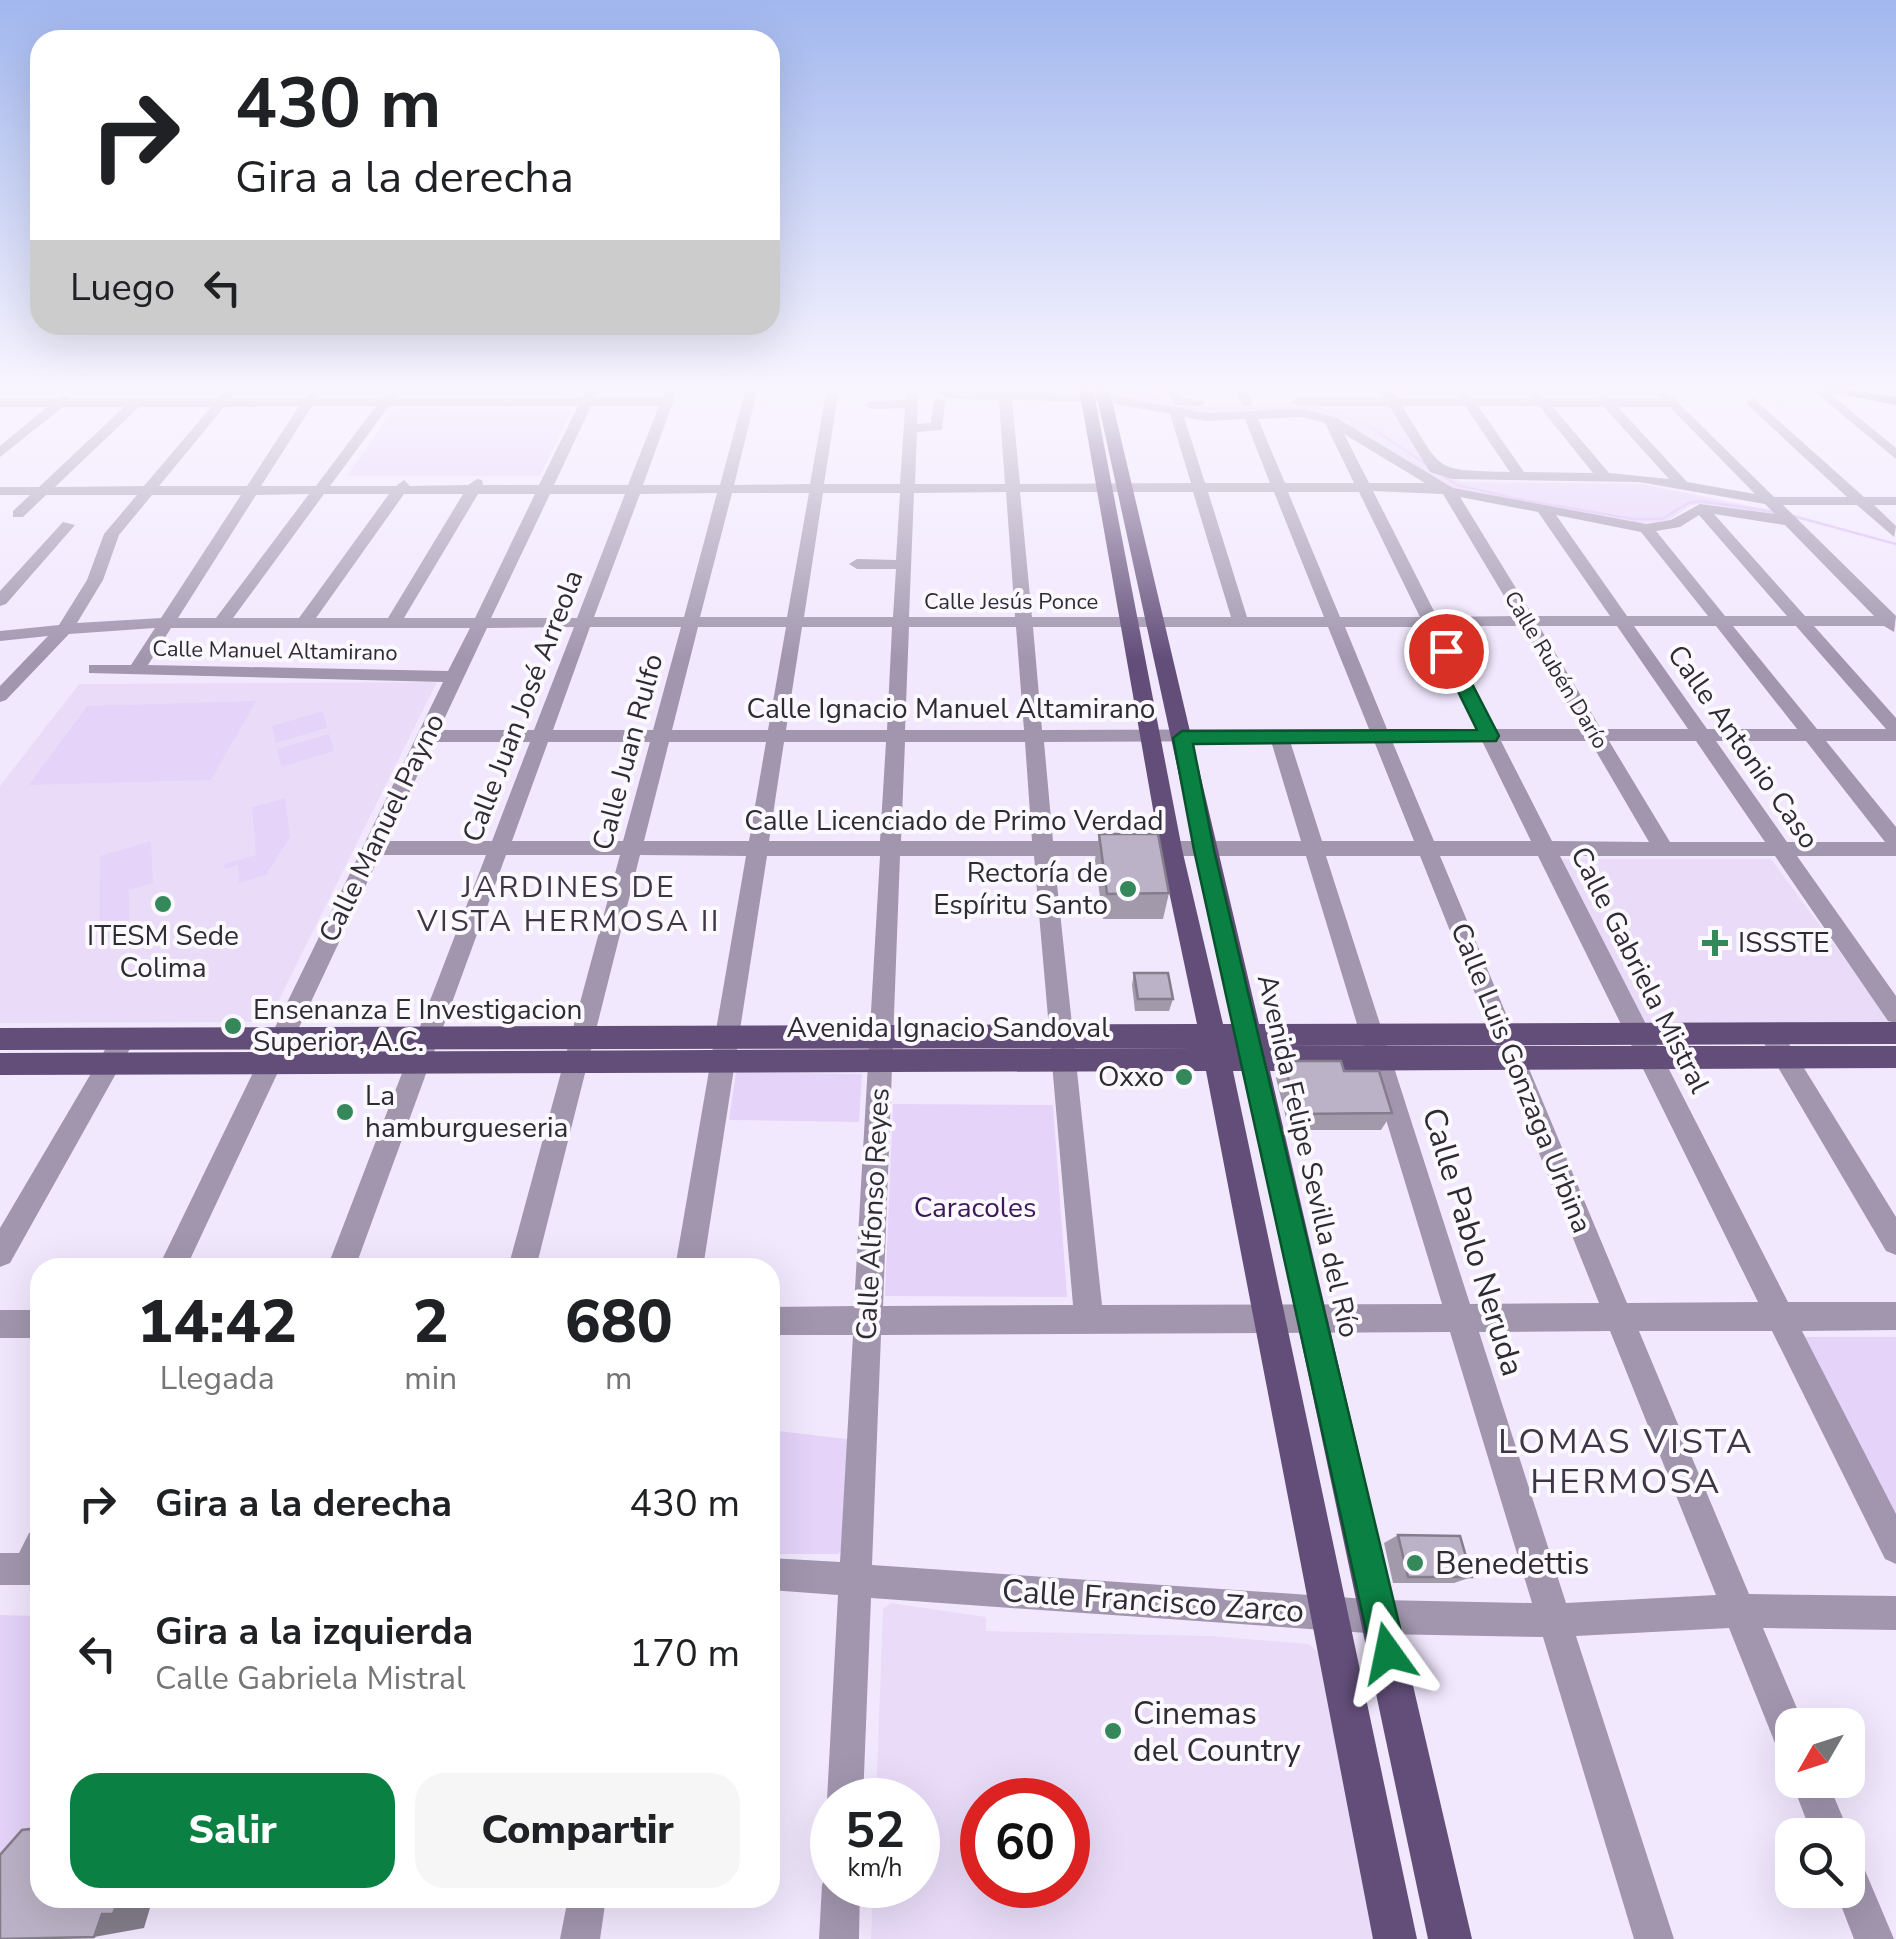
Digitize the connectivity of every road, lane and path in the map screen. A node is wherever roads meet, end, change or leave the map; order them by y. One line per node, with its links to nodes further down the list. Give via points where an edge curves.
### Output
1 (55, 478): 30 (street)
2 (157, 478): 31 (street)
3 (259, 478): 32 (street)
4 (328, 478): 33 (street)
5 (550, 478): 25 (street, Calle Manuel Payno)
6 (638, 478): 26 (street, Calle Juan José Arreola)
7 (728, 478): 27 (street, Calle Juan Rulfo)
8 (817, 478): 28 (street)
9 (908, 478): 29 (street, Calle Alfonso Reyes)
10 (1018, 478): 35 (street)
11 (1112, 478): 36 (main road, Avenida Felipe Sevilla del Río)
12 (1197, 478): 37 (street)
13 (1276, 478): 38 (street, Calle Luis Gonzaga Urbina)
14 (1359, 478): 39 (street, Calle Gabriela Mistral)
15 (1435, 478): 23 (street)
16 (1440, 478): 23 (street, Calle Rubén Darío)
17 (1496, 478): 23 (street)
18 (1641, 478): 40 (street)
19 (1677, 478): 40 (street)
20 (1748, 478): 44 (street)
21 (1837, 478): 42 (street)
22 (0, 483): 30 (street)
23 (1444, 484): 39 (street); 46 (street); 57 (street, Calle Rubén Darío)
24 (403, 486): 33 (street); 34 (street); 61 (street)
25 (546, 486): 26 (street); 34 (street); 63 (street, Calle Manuel Payno)
26 (635, 486): 27 (street); 66 (street, Calle Juan José Arreola)
27 (726, 486): 28 (street); 67 (street, Calle Juan Rulfo)
28 (816, 486): 29 (street); 68 (street)
29 (907, 486): 35 (street); 53 (street, Calle Alfonso Reyes)
30 (46, 487): 31 (street); 41 (street); 47 (street)
31 (150, 487): 32 (street); 74 (street, via 112,534 95,580)
32 (254, 487): 33 (street); 56 (street)
33 (322, 487): 60 (street)
34 (475, 487): 62 (street)
35 (1019, 487): 36 (street); 70 (street)
36 (1114, 488): 37 (street); 71 (main road, Avenida Felipe Sevilla del Río)
37 (1199, 488): 38 (street); 72 (street)
38 (1280, 488): 39 (street); 64 (street, Calle Luis Gonzaga Urbina)
39 (1364, 488): 65 (street, Calle Gabriela Mistral)
40 (1686, 488): 44 (street)
41 (0, 491)
42 (1860, 500): 43 (street); 44 (street); 51 (street)
43 (1896, 501)
44 (1773, 504): 48 (street)
45 (1700, 508): 48 (street); 50 (street, via 1675,524); 55 (street)
46 (1545, 511): 50 (street); 58 (street, Calle Antonio Caso)
47 (18, 514)
48 (1790, 520): 73 (street)
49 (68, 526): 54 (street)
50 (1646, 528): 59 (street)
51 (1894, 532)
52 (857, 564): 53 (street)
53 (904, 565): 69 (street, Calle Alfonso Reyes)
54 (0, 601)
55 (1800, 621): 59 (street, Calle Jesús Ponce); 73 (street, Calle Jesús Ponce); 80 (street)
56 (166, 622): 60 (street, Calle Jesús Ponce); 74 (street, Calle Jesús Ponce); 77 (street)
57 (1527, 622): 58 (street, Calle Jesús Ponce); 65 (street, Calle Jesús Ponce); 88 (street, Calle Rubén Darío)
58 (1622, 622): 59 (street, Calle Jesús Ponce); 89 (street, Calle Antonio Caso)
59 (1721, 622): 90 (street)
60 (221, 623): 61 (street, Calle Jesús Ponce)
61 (304, 623): 62 (street, Calle Jesús Ponce)
62 (392, 623): 63 (street, Calle Jesús Ponce)
63 (480, 623): 66 (street, Calle Jesús Ponce); 78 (street, Calle Manuel Payno)
64 (1335, 623): 65 (street, Calle Jesús Ponce); 72 (street, Calle Jesús Ponce); 92 (street, Calle Luis Gonzaga Urbina)
65 (1432, 623): 87 (street, Calle Gabriela Mistral)
66 (584, 624): 67 (street, Calle Jesús Ponce); 82 (street, Calle Juan José Arreola)
67 (690, 624): 68 (street, Calle Jesús Ponce); 83 (street, Calle Juan Rulfo)
68 (793, 624): 69 (street, Calle Jesús Ponce); 84 (street)
69 (901, 624): 70 (street, Calle Jesús Ponce); 85 (street, Calle Alfonso Reyes)
70 (1024, 624): 71 (street, Calle Jesús Ponce); 86 (street)
71 (1142, 624): 72 (street, Calle Jesús Ponce); 93 (main road, Avenida Felipe Sevilla del Río); 94 (main road, Avenida Felipe Sevilla del Río)
72 (1241, 624)
73 (1893, 624)
74 (60, 633): 75 (street, Calle Jesús Ponce); 79 (street)
75 (0, 638)
76 (95, 669): 77 (street, Calle Manuel Altamirano)
77 (136, 670): 78 (street, Calle Manuel Altamirano)
78 (455, 676): 81 (street, Calle Manuel Payno)
79 (0, 696)
80 (1896, 732): 90 (street, Calle Ignacio Manuel Altamirano)
81 (426, 736): 82 (street, Calle Ignacio Manuel Altamirano); 96 (street, Calle Manuel Payno)
82 (542, 736): 83 (street, Calle Ignacio Manuel Altamirano); 97 (street, Calle Juan José Arreola)
83 (661, 736): 84 (street, Calle Ignacio Manuel Altamirano); 98 (street, Calle Juan Rulfo)
84 (775, 736): 85 (street, Calle Ignacio Manuel Altamirano); 99 (street)
85 (895, 736): 86 (street, Calle Ignacio Manuel Altamirano); 100 (street, Calle Alfonso Reyes)
86 (1034, 736): 93 (street, Calle Ignacio Manuel Altamirano); 101 (street)
87 (1489, 736): 88 (street, Calle Ignacio Manuel Altamirano); 92 (street, Calle Ignacio Manuel Altamirano); 104 (street, Calle Gabriela Mistral)
88 (1596, 736): 89 (street, Calle Ignacio Manuel Altamirano); 105 (street, Calle Rubén Darío)
89 (1702, 736): 90 (street, Calle Ignacio Manuel Altamirano); 106 (street, Calle Antonio Caso)
90 (1812, 736): 95 (street)
91 (1279, 737): 92 (street, Calle Ignacio Manuel Altamirano); 94 (street, Calle Ignacio Manuel Altamirano); 108 (street, Calle Pablo Neruda)
92 (1382, 737): 103 (street, Calle Luis Gonzaga Urbina)
93 (1150, 738): 94 (street, Calle Ignacio Manuel Altamirano); 102 (main road, Avenida Felipe Sevilla del Río)
94 (1182, 738): 107 (main road, Avenida Felipe Sevilla del Río)
95 (1896, 845): 106 (street, Calle Licenciado de Primo Verdad)
96 (372, 848): 97 (street, Calle Licenciado de Primo Verdad); 112 (street, Calle Manuel Payno)
97 (499, 848): 98 (street, Calle Licenciado de Primo Verdad); 124 (street, Calle Juan José Arreola)
98 (632, 848): 99 (street, Calle Licenciado de Primo Verdad); 121 (street, Calle Juan Rulfo)
99 (757, 848): 100 (street, Calle Licenciado de Primo Verdad); 122 (street)
100 (890, 848): 101 (street, Calle Licenciado de Primo Verdad); 119 (street, Calle Alfonso Reyes)
101 (1043, 848): 102 (street, Calle Licenciado de Primo Verdad); 120 (street)
102 (1170, 849): 107 (street, Calle Licenciado de Primo Verdad); 116 (main road, Avenida Felipe Sevilla del Río)
103 (1428, 849): 104 (street, Calle Licenciado de Primo Verdad); 108 (street, Calle Licenciado de Primo Verdad); 114 (street, Calle Luis Gonzaga Urbina)
104 (1546, 849): 105 (street, Calle Licenciado de Primo Verdad); 115 (street, Calle Gabriela Mistral)
105 (1664, 849): 106 (street, Calle Licenciado de Primo Verdad)
106 (1780, 849): 109 (street, Calle Antonio Caso)
107 (1204, 850): 108 (street, Calle Licenciado de Primo Verdad); 117 (main road, Avenida Felipe Sevilla del Río)
108 (1314, 850): 118 (street, Calle Pablo Neruda)
109 (1896, 1014)
110 (1770, 1033): 111 (main road, Avenida Ignacio Sandoval); 115 (main road, Avenida Ignacio Sandoval); 125 (street)
111 (1896, 1033)
112 (282, 1037): 113 (main road, Avenida Ignacio Sandoval); 124 (main road, Avenida Ignacio Sandoval); 127 (street, Calle Manuel Payno)
113 (124, 1038): 123 (main road, Avenida Ignacio Sandoval); 128 (street)
114 (1508, 1046): 115 (main road, Avenida Ignacio Sandoval); 118 (main road, Avenida Ignacio Sandoval); 137 (street, Calle Luis Gonzaga Urbina)
115 (1644, 1046): 125 (main road, Avenida Ignacio Sandoval); 136 (street, Calle Gabriela Mistral)
116 (1214, 1047): 117 (main road, Avenida Ignacio Sandoval); 120 (main road, Avenida Ignacio Sandoval); 140 (main road, Avenida Felipe Sevilla del Río)
117 (1251, 1047): 118 (main road, Avenida Ignacio Sandoval); 141 (main road, Avenida Felipe Sevilla del Río)
118 (1376, 1047): 142 (street, Calle Pablo Neruda)
119 (881, 1048): 120 (main road, Avenida Ignacio Sandoval); 122 (main road, Avenida Ignacio Sandoval); 138 (street, Calle Alfonso Reyes)
120 (1060, 1048): 139 (street)
121 (579, 1049): 122 (main road, Avenida Ignacio Sandoval); 124 (main road, Avenida Ignacio Sandoval); 133 (street, Calle Juan Rulfo)
122 (724, 1049): 134 (street)
123 (3, 1050): 128 (main road, Avenida Ignacio Sandoval)
124 (423, 1050): 127 (main road, Avenida Ignacio Sandoval); 132 (street, Calle Juan José Arreola)
125 (1785, 1057): 126 (main road, Avenida Ignacio Sandoval); 129 (street)
126 (1896, 1057)
127 (270, 1063): 128 (main road, Avenida Ignacio Sandoval); 131 (street, Calle Manuel Payno)
128 (108, 1064): 130 (street)
129 (1896, 1242)
130 (0, 1254)
131 (177, 1258)
132 (345, 1258)
133 (525, 1258)
134 (691, 1258)
135 (1896, 1316): 136 (street)
136 (1780, 1317): 137 (street); 146 (street, Calle Gabriela Mistral)
137 (1620, 1318): 142 (street); 149 (street, Calle Luis Gonzaga Urbina)
138 (868, 1320): 139 (street); 143 (street); 148 (street, Calle Alfonso Reyes)
139 (1089, 1320): 140 (street)
140 (1269, 1320): 141 (street); 150 (main road, Avenida Felipe Sevilla del Río)
141 (1312, 1320): 142 (street); 152 (main road, Avenida Felipe Sevilla del Río)
142 (1461, 1320): 153 (street, Calle Pablo Neruda)
143 (780, 1321)
144 (0, 1324): 145 (street)
145 (30, 1324)
146 (1896, 1548)
147 (780, 1575): 148 (street, Calle Francisco Zarco)
148 (856, 1580): 150 (street, Calle Francisco Zarco); 155 (street, Calle Alfonso Reyes)
149 (1740, 1611): 151 (street, Calle Francisco Zarco); 153 (street, Calle Francisco Zarco); 154 (street, Calle Luis Gonzaga Urbina)
150 (1329, 1612): 152 (street, Calle Francisco Zarco); 161 (main road, Avenida Felipe Sevilla del Río)
151 (1896, 1613)
152 (1381, 1617): 153 (street, Calle Francisco Zarco); 162 (main road, Avenida Felipe Sevilla del Río)
153 (1554, 1620): 163 (street, Calle Pablo Neruda)
154 (1779, 1708)
155 (846, 1778)
156 (585, 1908): 159 (street)
157 (840, 1908): 160 (street)
158 (1862, 1908): 164 (street)
159 (580, 1939)
160 (838, 1939)
161 (1396, 1939)
162 (1450, 1939)
163 (1654, 1939)
164 (1874, 1939)

